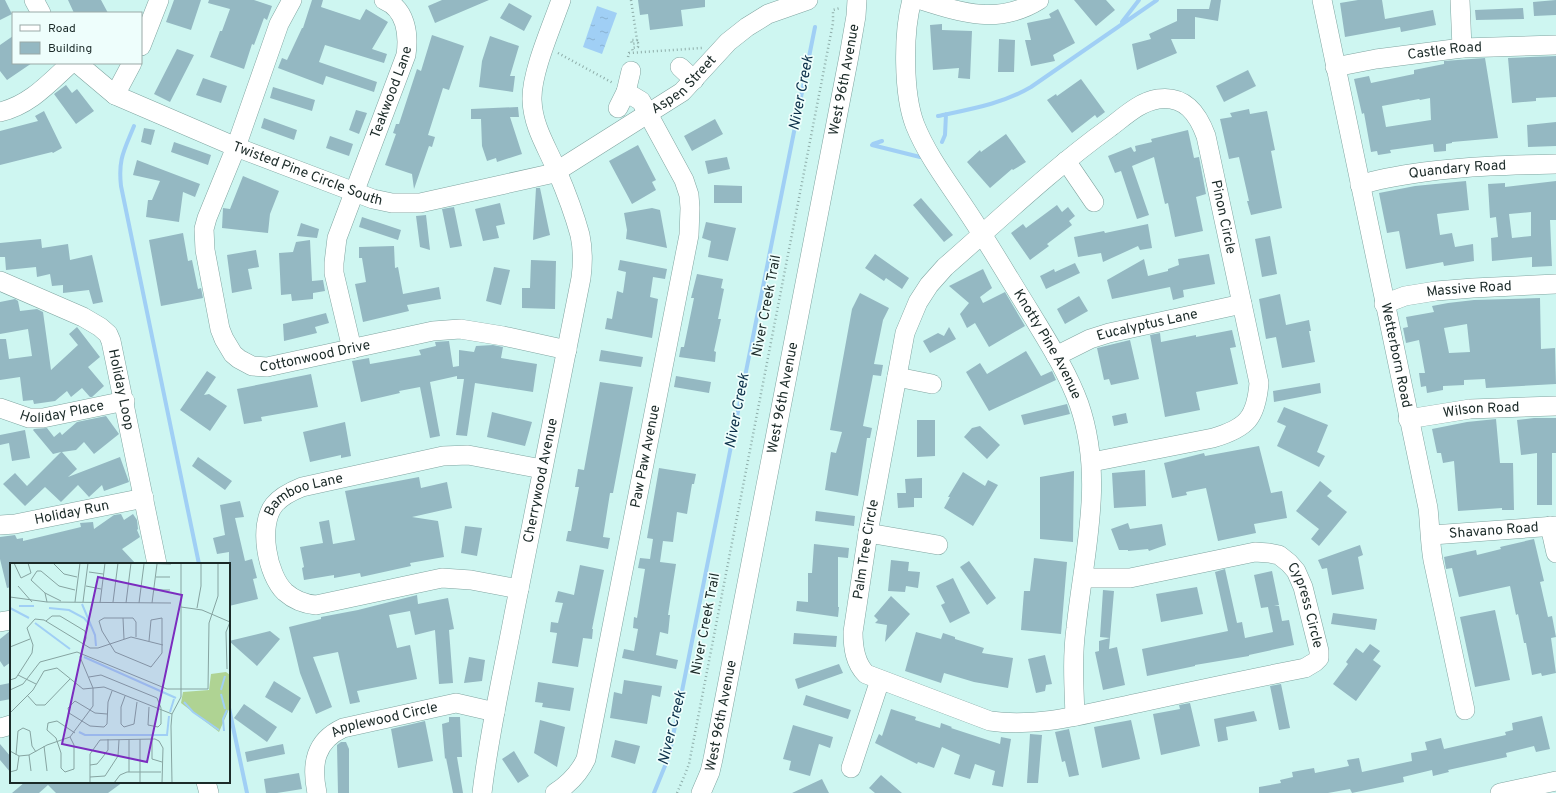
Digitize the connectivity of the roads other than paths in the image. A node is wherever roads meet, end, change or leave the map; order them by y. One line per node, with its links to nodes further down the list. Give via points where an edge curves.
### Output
1 (34, 0): 13 (street)
2 (158, 0): 14 (street)
3 (292, 0): 27 (street, via 279,24)
4 (384, 0): 32 (street, Teakwood Lane, via 402,15 408,45)
5 (561, 0): 30 (street, Cherrywood Avenue, via 539,64 532,99 534,120)
6 (808, 0): 23 (street, Aspen Street, via 768,14 747,27 728,42)
7 (857, 0): 73 (street, West 96th Avenue, via 849,56 713,759)
8 (912, 0): 34 (street, Knotty Pine Avenue, via 906,66 910,111 933,160)
9 (921, 0): 10 (street, via 976,15 1006,13)
10 (1039, 0)
11 (1322, 0): 21 (street, Wetterborn Road)
12 (1460, 0): 16 (street)
13 (40, 12)
14 (142, 43)
15 (1556, 45): 16 (street, Castle Road)
16 (1462, 48): 21 (street, Castle Road)
17 (632, 62): 26 (street, Paw Paw Avenue, via 622,100 641,101)
18 (70, 64): 25 (street, via 23,104)
19 (77, 64): 24 (street, Twisted Pine Circle South)
20 (131, 64): 24 (street)
21 (1334, 67): 31 (street, Wetterborn Road)
22 (680, 68): 23 (street)
23 (694, 80): 26 (street, Aspen Street, via 682,92)
24 (115, 95): 27 (street, Twisted Pine Circle South)
25 (0, 112)
26 (649, 114): 30 (street, Aspen Street, via 595,139); 72 (street, Paw Paw Avenue, via 684,180 689,195 689,235 586,759 578,774)
27 (236, 147): 32 (street, Twisted Pine Circle South); 39 (street, Cottonwood Drive, via 207,218 204,239 220,329 228,347 238,359 252,366 267,367)
28 (1066, 162): 33 (street); 34 (street, Pinon Circle); 37 (street, Pinon Circle, via 1084,146 1145,103 1160,99 1182,102 1189,106 1200,121 1206,136)
29 (1556, 164): 31 (street, Quandary Road, via 1452,168 1395,176)
30 (557, 171): 32 (street, Twisted Pine Circle South, via 420,202 392,203); 40 (street, Cherrywood Avenue, via 574,213 582,246 581,278)
31 (1360, 185): 38 (street, Wetterborn Road)
32 (354, 191): 39 (street, Teakwood Lane, via 338,238 334,263 336,286)
33 (1094, 202)
34 (982, 234): 41 (street, Knotty Pine Avenue); 42 (street, Palm Tree Circle, via 945,267 918,302 905,334)
35 (0, 281): 44 (street, Holiday Loop, via 83,317 108,334)
36 (1556, 284): 38 (street, Massive Road, via 1436,291 1405,296)
37 (1242, 304): 41 (street, Eucalyptus Lane, via 1109,333 1090,339); 48 (street, Pinon Circle, via 1259,383 1258,399 1248,421 1241,427 1213,438)
38 (1384, 304): 47 (street, Wetterborn Road)
39 (352, 349): 40 (street, Cottonwood Drive, via 433,331 460,329)
40 (567, 350): 49 (street, Cherrywood Avenue)
41 (1056, 356): 48 (street, Knotty Pine Avenue, via 1078,402)
42 (897, 377): 43 (street); 53 (street, Palm Tree Circle)
43 (932, 384)
44 (125, 401): 46 (street, Holiday Place, via 42,418 29,418); 50 (street, Holiday Loop)
45 (1556, 406): 47 (street, Wilson Road, via 1470,409)
46 (0, 408)
47 (1408, 419): 54 (street, Wetterborn Road)
48 (1092, 462): 58 (street, Knotty Pine Avenue, via 1089,529)
49 (542, 469): 59 (street, Cherrywood Avenue); 59 (street, Bamboo Lane, via 468,455 443,456 302,487 283,496 268,514 267,550 276,578 284,591 308,605 316,606 442,578 471,580)
50 (144, 498): 51 (street, Holiday Run); 57 (street, Holiday Loop)
51 (0, 525)
52 (1553, 526): 54 (street, Shavano Road); 56 (street)
53 (868, 533): 55 (street); 62 (street, Palm Tree Circle, via 853,632 853,648 860,667 866,674)
54 (1432, 535): 63 (street, Wetterborn Road, via 1433,560)
55 (938, 545)
56 (1556, 553)
57 (157, 563)
58 (1083, 578): 65 (street, Knotty Pine Avenue, via 1075,629); 65 (street, Cypress Circle, via 1130,578 1255,552 1279,555 1296,570 1303,587 1319,658 1305,668)
59 (519, 589): 64 (street, Cherrywood Avenue)
60 (10, 620): 61 (street)
61 (0, 622)
62 (880, 680): 65 (street, Palm Tree Circle, via 990,721 1031,723); 68 (street)
63 (1465, 710)
64 (495, 712): 70 (street, Applewood Circle, via 456,703 343,728 330,736 317,752); 71 (street, Cherrywood Avenue)
65 (1075, 716)
66 (10, 725): 67 (street)
67 (0, 728)
68 (851, 768)
69 (1556, 781): 74 (street)
70 (316, 790)
71 (482, 793)
72 (555, 793)
73 (701, 793)
74 (1500, 793)

